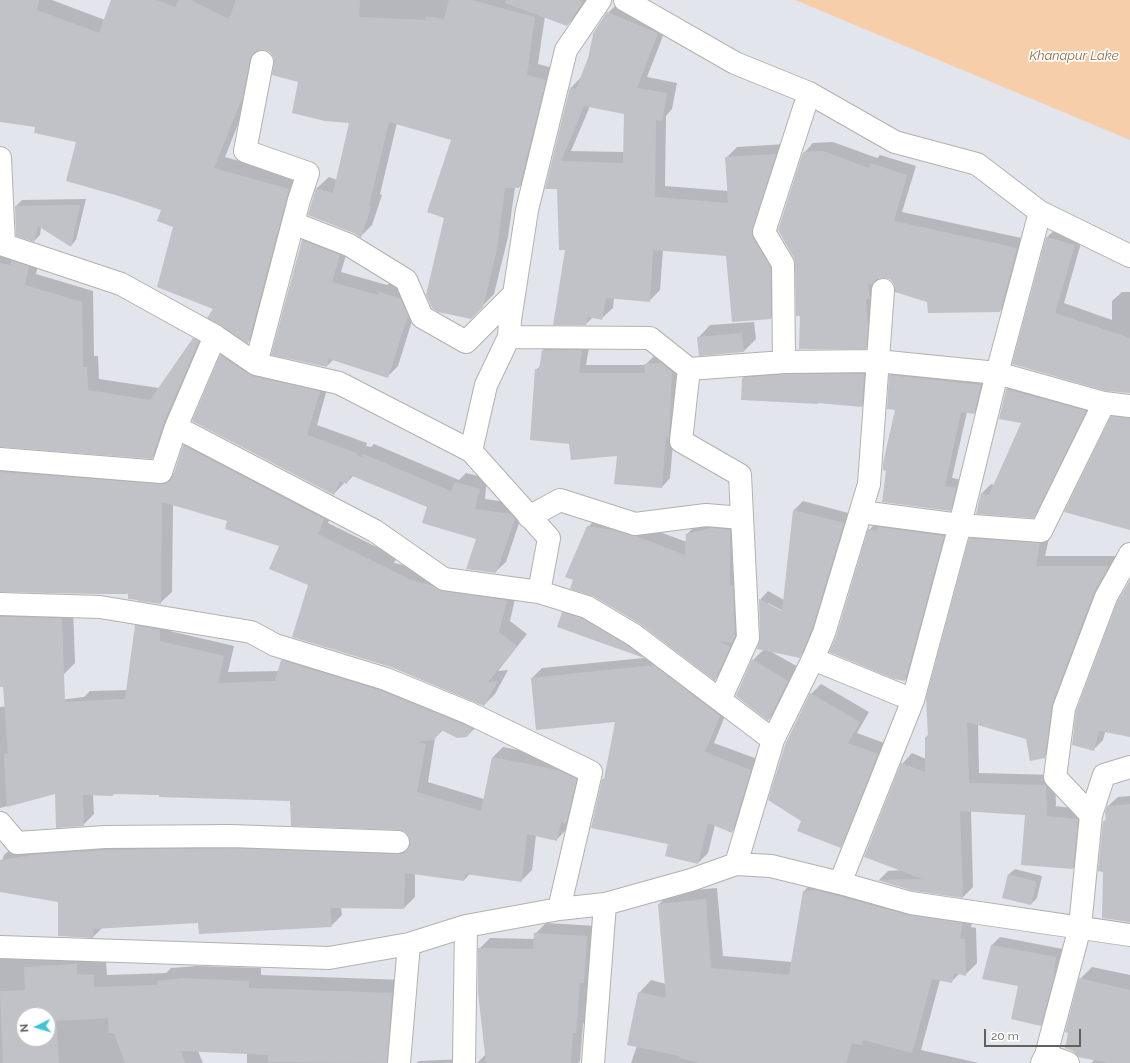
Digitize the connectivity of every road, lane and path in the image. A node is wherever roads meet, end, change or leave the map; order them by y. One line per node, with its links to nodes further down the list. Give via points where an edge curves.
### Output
1 (600, 0): 11 (street, via 566,50 527,210)
2 (625, 0): 4 (street, via 736,63)
3 (262, 62): 7 (street, via 245,151 308,173)
4 (809, 93): 6 (street, via 895,142 976,164); 15 (street, via 764,232 783,264)
5 (0, 158): 8 (street)
6 (1040, 212): 9 (street); 18 (street)
7 (293, 223): 11 (street, via 349,245 406,280 422,317 466,342); 16 (street)
8 (2, 246): 12 (street, via 121,284)
9 (1130, 256)
10 (883, 290): 14 (street)
11 (514, 294): 13 (street)
12 (215, 336): 16 (street); 21 (street)
13 (509, 337): 17 (street, via 650,338); 22 (street, via 486,385)
14 (877, 361): 15 (street); 18 (street); 24 (street, via 869,484)
15 (784, 362): 17 (street)
16 (256, 364): 22 (street, via 339,383)
17 (689, 369): 26 (street, via 681,441 740,475)
18 (998, 373): 19 (street); 27 (street)
19 (1104, 403): 20 (street); 27 (street, via 1042,531)
20 (1130, 406)
21 (176, 427): 23 (street, via 161,472); 29 (street, via 374,531 444,579)
22 (471, 451): 25 (street)
23 (0, 459)
24 (862, 512): 27 (street); 31 (street, via 824,633)
25 (529, 517): 26 (street, via 560,500 635,524 706,515); 29 (street, via 549,538)
26 (742, 518): 32 (street, via 748,638)
27 (960, 525): 33 (street)
28 (1130, 554): 36 (street, via 1106,597 1064,708 1055,777)
29 (539, 592): 32 (street, via 587,607 614,623 634,635)
30 (0, 604): 42 (street, via 100,607 251,632 275,645 386,679 469,713 591,772)
31 (813, 659): 33 (street); 34 (street)
32 (720, 700): 34 (street)
33 (913, 700): 40 (street)
34 (773, 740): 39 (street)
35 (1130, 767): 36 (street, via 1104,775)
36 (1091, 815): 44 (street)
37 (0, 823): 38 (street, via 17,843 105,837 231,836)
38 (398, 842)
39 (736, 864): 40 (street, via 771,866); 41 (street)
40 (840, 882): 44 (street, via 911,903)
41 (605, 904): 42 (street); 51 (street)
42 (560, 909): 43 (street)
43 (466, 926): 46 (street); 50 (street)
44 (1080, 927): 45 (street); 48 (street)
45 (1130, 935)
46 (409, 944): 47 (street, via 330,958); 49 (street)
47 (0, 947)
48 (1044, 1059): 52 (street)
49 (399, 1063)
50 (464, 1063)
51 (593, 1063)
52 (1068, 1063)

